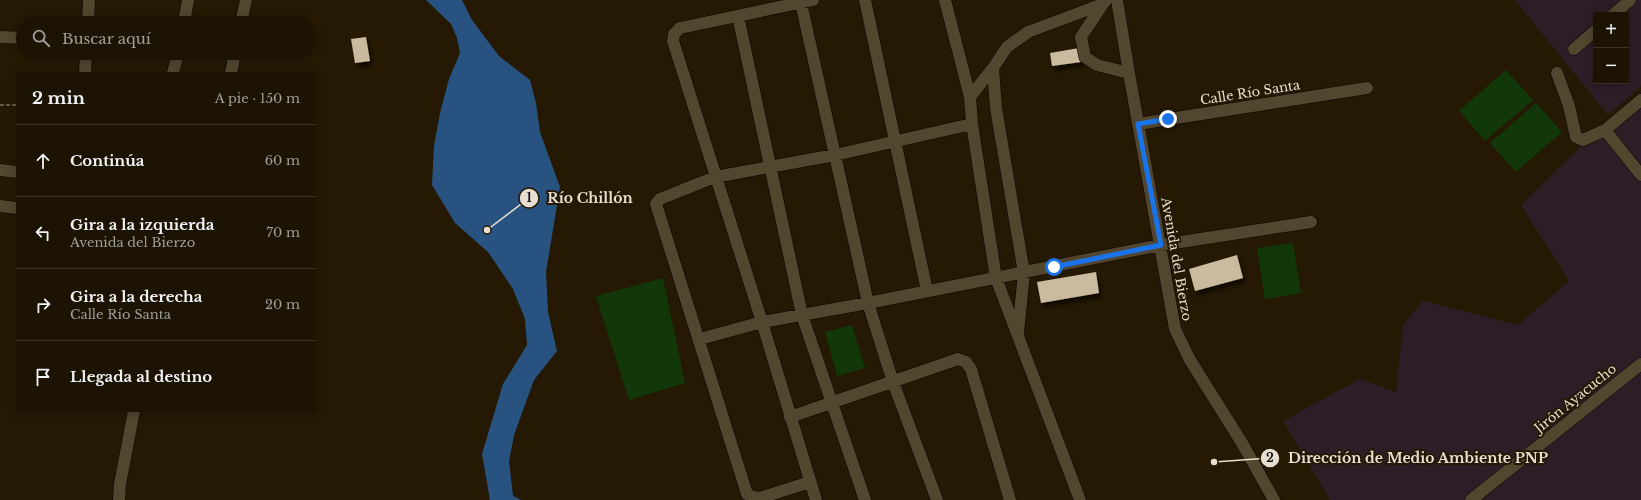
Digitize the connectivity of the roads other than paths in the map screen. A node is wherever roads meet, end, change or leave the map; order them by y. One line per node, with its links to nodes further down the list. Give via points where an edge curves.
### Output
1 (89, 0): 12 (street)
2 (188, 0): 13 (street)
3 (246, 0): 14 (street)
4 (814, 0): 10 (street)
5 (865, 0): 35 (street)
6 (945, 0): 30 (street)
7 (1118, 0): 28 (street, Avenida del Bierzo)
8 (1630, 0): 11 (street)
9 (1104, 2): 23 (street, via 1028,32 1006,47); 28 (street, via 1081,37 1085,57 1097,65)
10 (801, 3): 15 (street); 36 (street)
11 (1616, 12)
12 (88, 16)
13 (185, 16)
14 (243, 16)
15 (738, 16): 37 (street); 41 (street, via 680,28 674,34 673,42)
16 (1593, 33): 19 (street)
17 (0, 37): 18 (street)
18 (16, 38)
19 (1574, 49)
20 (86, 60): 24 (street)
21 (176, 60): 25 (street)
22 (234, 60): 26 (street)
23 (993, 68): 30 (street); 46 (street, via 996,108)
24 (85, 72)
25 (173, 72)
26 (231, 72)
27 (1557, 72): 34 (street, via 1576,137 1583,140)
28 (1128, 73): 33 (street, Avenida del Bierzo)
29 (1367, 88): 33 (street, Calle Río Santa)
30 (970, 97): 32 (street)
31 (1641, 100): 34 (street)
32 (972, 124): 35 (street); 47 (street)
33 (1138, 124): 45 (street, Avenida del Bierzo)
34 (1605, 130): 40 (street)
35 (896, 142): 36 (street); 48 (street)
36 (835, 155): 37 (street); 49 (street)
37 (770, 167): 41 (street); 50 (street)
38 (0, 170): 39 (street)
39 (16, 172)
40 (1641, 175)
41 (715, 177): 51 (street); 53 (street, via 660,199 656,204)
42 (0, 206): 43 (street)
43 (16, 208)
44 (1311, 222): 45 (street)
45 (1161, 245): 46 (street); 66 (street, Avenida del Bierzo, via 1175,329 1190,360)
46 (1024, 273): 47 (street); 52 (street)
47 (996, 278): 48 (street); 52 (street)
48 (927, 291): 49 (street)
49 (868, 303): 50 (street); 55 (street)
50 (802, 314): 51 (street); 56 (street)
51 (762, 322): 53 (street); 58 (street)
52 (1018, 334): 65 (street)
53 (700, 339): 59 (street, via 747,494 753,498 760,498)
54 (1641, 364): 67 (street, Jirón Ayacucho)
55 (893, 382): 56 (street); 63 (street); 64 (street, via 958,359 966,362 971,369)
56 (831, 403): 58 (street); 62 (street)
57 (134, 412): 60 (street)
58 (790, 417): 59 (street)
59 (810, 482): 61 (street)
60 (119, 500)
61 (816, 500)
62 (865, 500)
63 (937, 500)
64 (1010, 500)
65 (1080, 500)
66 (1274, 500)
67 (1471, 500)

